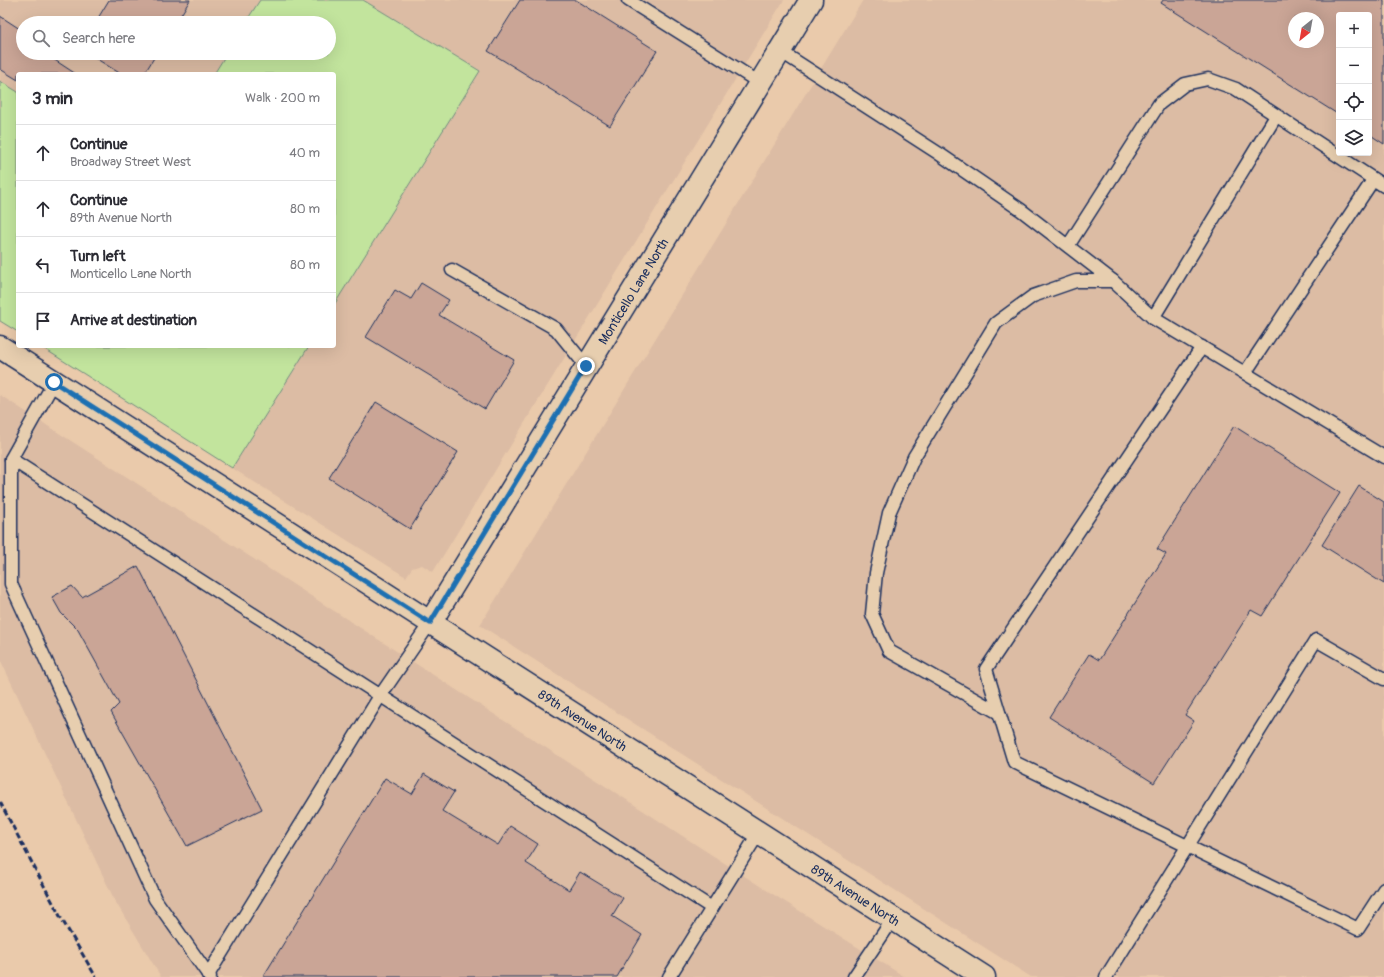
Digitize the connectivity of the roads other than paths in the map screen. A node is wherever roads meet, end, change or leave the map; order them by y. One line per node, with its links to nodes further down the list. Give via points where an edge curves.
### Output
1 (628, 0): 4 (lane)
2 (811, 0): 3 (street, Monticello Lane North)
3 (780, 50): 4 (street, Monticello Lane North); 8 (lane, via 938,153)
4 (760, 83): 14 (street, Monticello Lane North)
5 (1276, 116): 6 (lane); 8 (lane, via 1236,89 1208,79 1185,84 1159,104); 11 (lane)
6 (1374, 180): 7 (lane); 15 (lane)
7 (1384, 186)
8 (1068, 246): 10 (lane)
9 (452, 270): 14 (lane, via 556,329)
10 (1113, 281): 11 (lane); 22 (lane, via 1076,282 1033,296 996,322 914,457 889,513 876,573 872,614 889,650)
11 (1153, 318): 13 (lane)
12 (0, 346): 16 (street, 89th Avenue North)
13 (1202, 347): 15 (lane); 22 (lane, via 986,669)
14 (586, 366): 19 (street, Monticello Lane North)
15 (1245, 373): 17 (lane)
16 (54, 382): 18 (lane); 19 (street, 89th Avenue North)
17 (1384, 457)
18 (11, 459): 21 (lane); 28 (lane, via 10,584 155,899)
19 (430, 623): 21 (lane); 23 (street, 89th Avenue North)
20 (1384, 679): 24 (lane, via 1316,640)
21 (380, 696): 26 (lane); 28 (lane)
22 (999, 713): 24 (lane, via 1014,762)
23 (758, 834): 26 (lane); 27 (street, 89th Avenue North)
24 (1187, 846): 25 (lane, via 1358,929); 32 (lane)
25 (1384, 889)
26 (712, 908): 29 (lane)
27 (893, 919): 30 (lane); 31 (street, 89th Avenue North)
28 (209, 976)
29 (669, 977)
30 (854, 977)
31 (984, 977)
32 (1106, 977)

